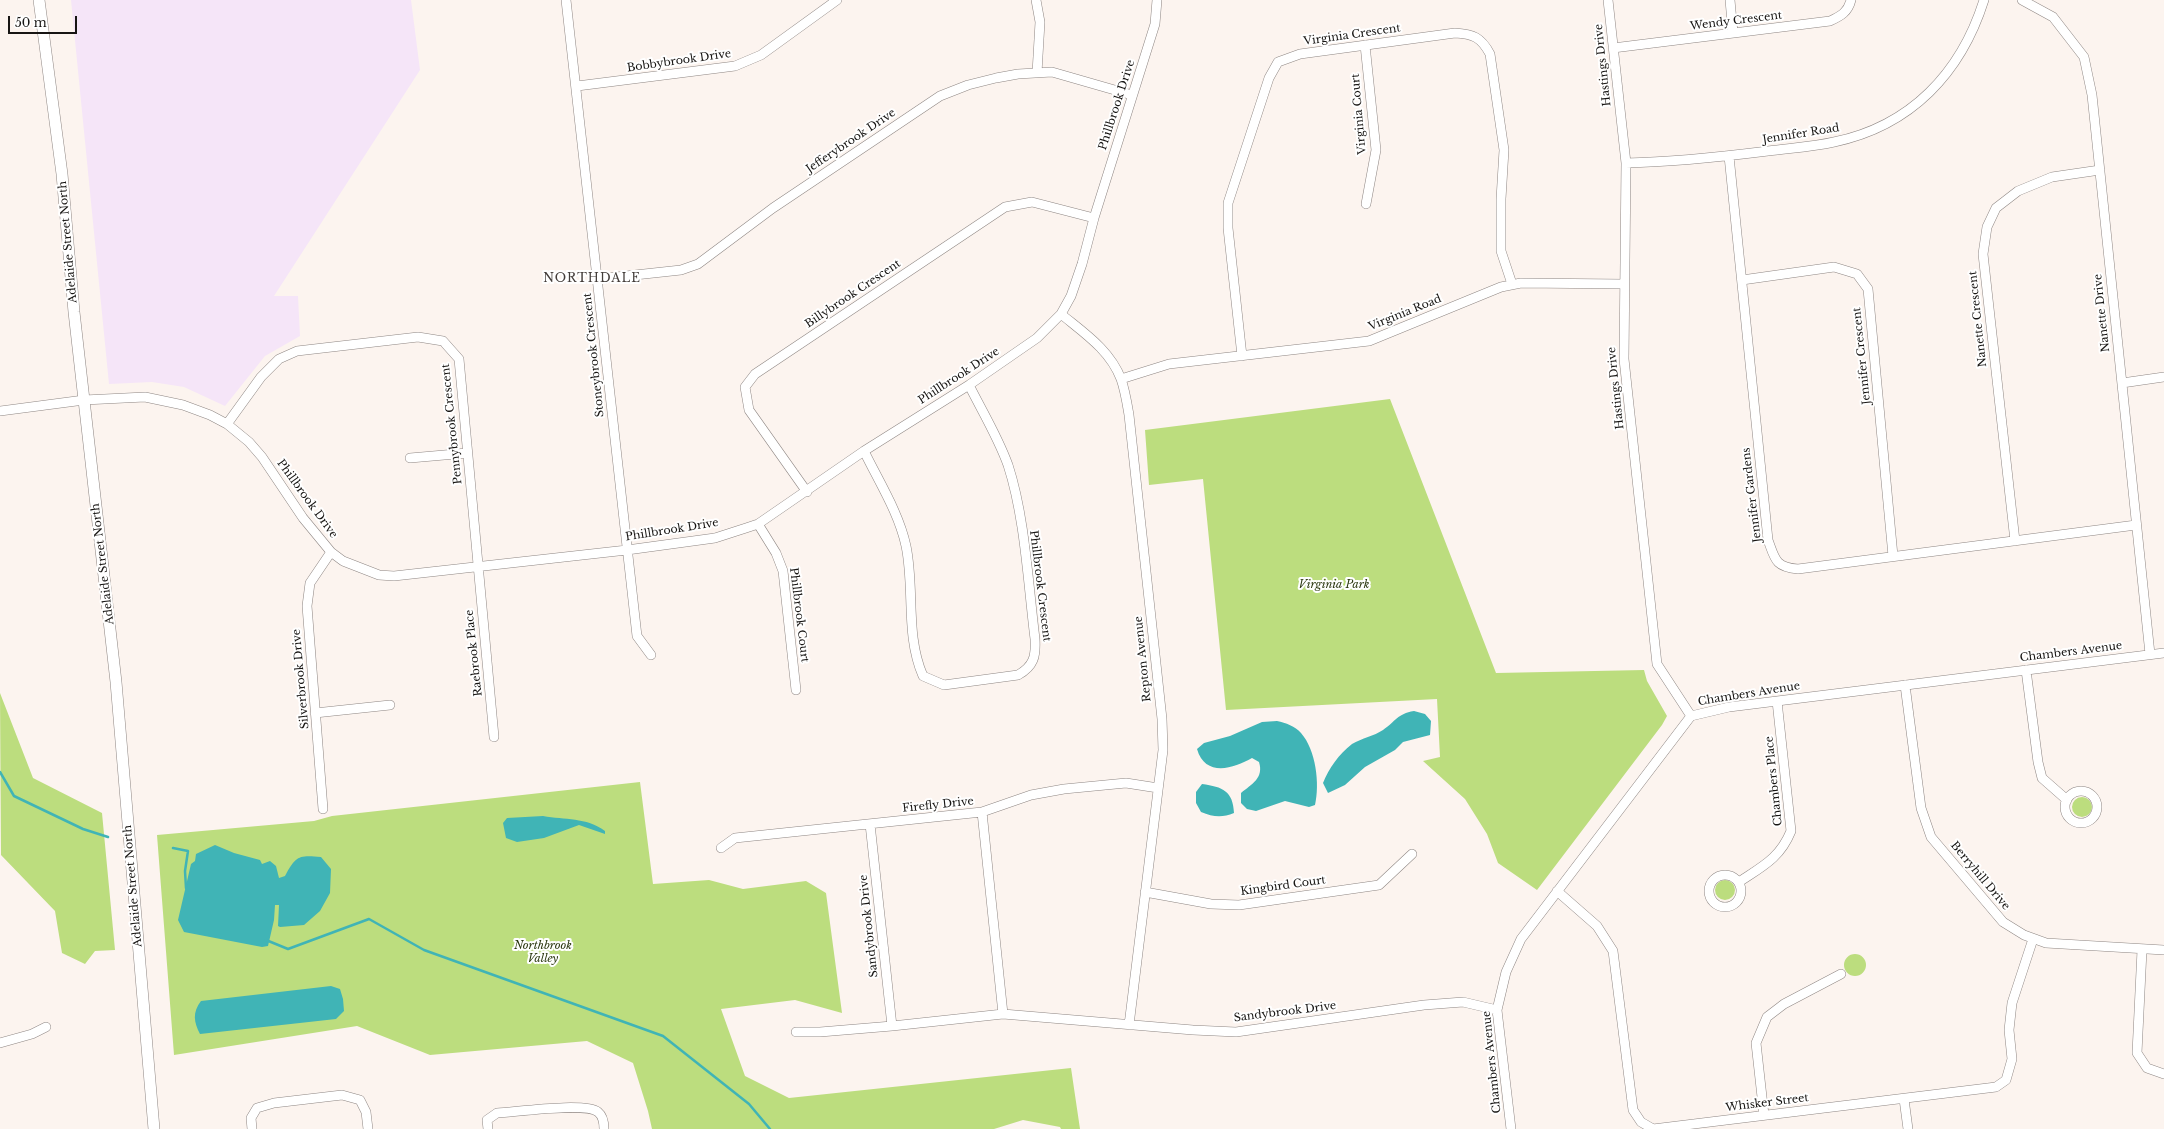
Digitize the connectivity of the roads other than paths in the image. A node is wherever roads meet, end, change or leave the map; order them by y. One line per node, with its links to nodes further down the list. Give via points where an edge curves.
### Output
1 (39, 0): 32 (main road, Adelaide Street North, via 62,174)
2 (566, 0): 15 (street, Stoneybrook Crescent)
3 (836, 0): 15 (street, Bobbybrook Drive, via 761,55 734,66)
4 (1036, 0): 14 (street, via 1040,22)
5 (1157, 0): 16 (street, Phillbrook Drive, via 1155,24)
6 (1608, 0): 13 (street, Hastings Drive)
7 (1730, 0): 11 (street)
8 (1851, 0): 11 (street, Wendy Crescent, via 1849,8 1830,22)
9 (1984, 0): 17 (street, Jennifer Road, via 1976,26 1960,57 1939,84 1918,103 1877,129 1834,142)
10 (2022, 0): 19 (street, Nanette Drive, via 2053,17 2084,57 2092,95)
11 (1733, 33): 13 (street, Wendy Crescent)
12 (1365, 45): 20 (street, Virginia Court, via 1376,150); 24 (street, Virginia Crescent, via 1455,32 1469,34 1484,42 1490,54 1504,150 1501,251); 27 (street, Virginia Crescent, via 1293,57 1278,62 1269,78 1228,203 1228,228)
13 (1614, 48): 18 (street, Hastings Drive)
14 (1037, 73): 16 (street, Jefferybrook Drive, via 1052,72); 22 (street, Jefferybrook Drive, via 996,78 940,96 773,208 698,264 681,270)
15 (577, 86): 22 (street, Stoneybrook Crescent)
16 (1132, 95): 21 (street, Phillbrook Drive)
17 (1729, 156): 18 (street, Jennifer Road, via 1678,162); 23 (street, Jennifer Gardens)
18 (1626, 163): 25 (street, Hastings Drive)
19 (2100, 170): 30 (street, Nanette Drive); 41 (street, Nanette Crescent, via 2052,177 2018,191 1996,208 1987,227 1983,254)
20 (1366, 204)
21 (1094, 218): 26 (street, Phillbrook Drive, via 1073,290); 38 (street, Billybrook Crescent, via 1032,202 1006,207 755,374 745,387 749,410)
22 (598, 280): 42 (street, Stoneybrook Crescent)
23 (1742, 280): 44 (street, Jennifer Crescent, via 1834,267 1857,274 1868,289); 44 (street, Jennifer Gardens, via 1768,540 1776,562 1786,568 1798,569)
24 (1512, 284): 25 (street, Virginia Road); 27 (street, Virginia Road, via 1369,341)
25 (1624, 284): 55 (street, Hastings Drive, via 1624,359 1657,664)
26 (1061, 314): 29 (street, Repton Avenue, via 1097,344 1114,364); 31 (street, Phillbrook Drive, via 1037,338)
27 (1242, 356): 29 (street, Virginia Road, via 1169,364)
28 (2164, 377): 30 (street)
29 (1121, 379): 57 (street, Repton Avenue, via 1130,415 1162,719 1163,750)
30 (2122, 382): 40 (street, Nanette Drive)
31 (969, 385): 35 (street, Phillbrook Drive); 35 (street, Phillbrook Crescent, via 1008,464 1018,508 1035,639 1036,655 1029,669 1018,675 944,685 923,676 915,658 906,547 899,522)
32 (84, 400): 33 (street, Phillbrook Drive); 34 (street, Phillbrook Drive, via 145,397 183,405); 81 (main road, Adelaide Street North, via 116,682)
33 (0, 411)
34 (227, 424): 36 (street, Pennybrook Crescent, via 261,377 279,359 297,351 418,337 443,342 459,359); 43 (street, Phillbrook Drive, via 262,457 303,518)
35 (864, 452): 38 (street, Phillbrook Drive)
36 (467, 453): 37 (street); 45 (street, Pennybrook Crescent)
37 (410, 458)
38 (806, 492): 39 (street, Phillbrook Drive)
39 (758, 524): 42 (street, Phillbrook Drive, via 715,538); 51 (street, Phillbrook Court, via 776,553 783,571)
40 (2136, 526): 41 (street, Jennifer Gardens); 47 (street, Nanette Drive)
41 (2015, 541): 44 (street, Jennifer Gardens)
42 (627, 550): 45 (street, Phillbrook Drive); 48 (street, Stoneybrook Crescent, via 637,636)
43 (331, 552): 45 (street, Phillbrook Drive, via 343,561 379,575 394,576); 54 (street, Silverbrook Drive, via 310,583 307,606)
44 (1893, 556)
45 (478, 567): 56 (street, Raebrook Place)
46 (2164, 653): 47 (street, Chambers Avenue)
47 (2150, 654): 49 (street, Chambers Avenue)
48 (651, 655)
49 (2026, 670): 50 (street, Chambers Avenue); 58 (street, via 2042,778)
50 (1905, 685): 52 (street, Chambers Avenue); 67 (street, Berryhill Drive, via 1921,808 1931,837 2003,922)
51 (796, 690)
52 (1777, 701): 55 (street, Chambers Avenue); 64 (street, Chambers Place, via 1791,831 1785,846 1772,861)
53 (390, 705): 54 (street)
54 (315, 713): 59 (street, Silverbrook Drive)
55 (1691, 716): 65 (street, Chambers Avenue)
56 (494, 737)
57 (1158, 788): 60 (street, Firefly Drive, via 1126,783 1064,789 1031,795); 66 (street, Repton Avenue)
58 (2067, 800)
59 (323, 809)
60 (982, 812): 61 (street, Firefly Drive); 72 (street)
61 (870, 824): 62 (street, Firefly Drive, via 735,838); 74 (street, Sandybrook Drive)
62 (721, 848)
63 (1412, 854): 66 (street, Kingbird Court, via 1379,885 1239,904 1212,904)
64 (1739, 882)
65 (1557, 891): 71 (street, Chambers Avenue, via 1521,939 1506,972); 80 (street, Whisker Street, via 1597,926 1613,951 1633,1110 1641,1122 1654,1129)
66 (1145, 892): 73 (street, Repton Avenue)
67 (2033, 939): 68 (street, Berryhill Drive, via 2046,943); 79 (street, Whisker Street, via 2012,1003 2009,1030 2012,1059 2006,1080 1996,1087)
68 (2142, 950): 69 (street, Berryhill Drive); 78 (street, via 2137,1053 2147,1068)
69 (2164, 950)
70 (1841, 974): 80 (street, via 1784,1004 1767,1017 1756,1043)
71 (1497, 1010): 73 (street, Sandybrook Drive, via 1463,1002 1424,1005 1236,1032); 86 (street, Chambers Avenue)
72 (1003, 1014): 73 (street, Sandybrook Drive); 74 (street, Sandybrook Drive)
73 (1129, 1025)
74 (892, 1026): 76 (street, Sandybrook Drive)
75 (46, 1027): 77 (street, via 32,1034)
76 (796, 1032)
77 (0, 1043)
78 (2164, 1074)
79 (1904, 1099): 80 (street, Whisker Street); 87 (street)
80 (1764, 1115)
81 (154, 1129)
82 (252, 1129): 83 (street, via 251,1118 257,1108 274,1103 342,1095 360,1100 366,1112)
83 (368, 1129)
84 (488, 1129): 85 (street, via 487,1120 497,1113 584,1107 598,1112 604,1121)
85 (604, 1129)
86 (1511, 1129)
87 (1908, 1129)

